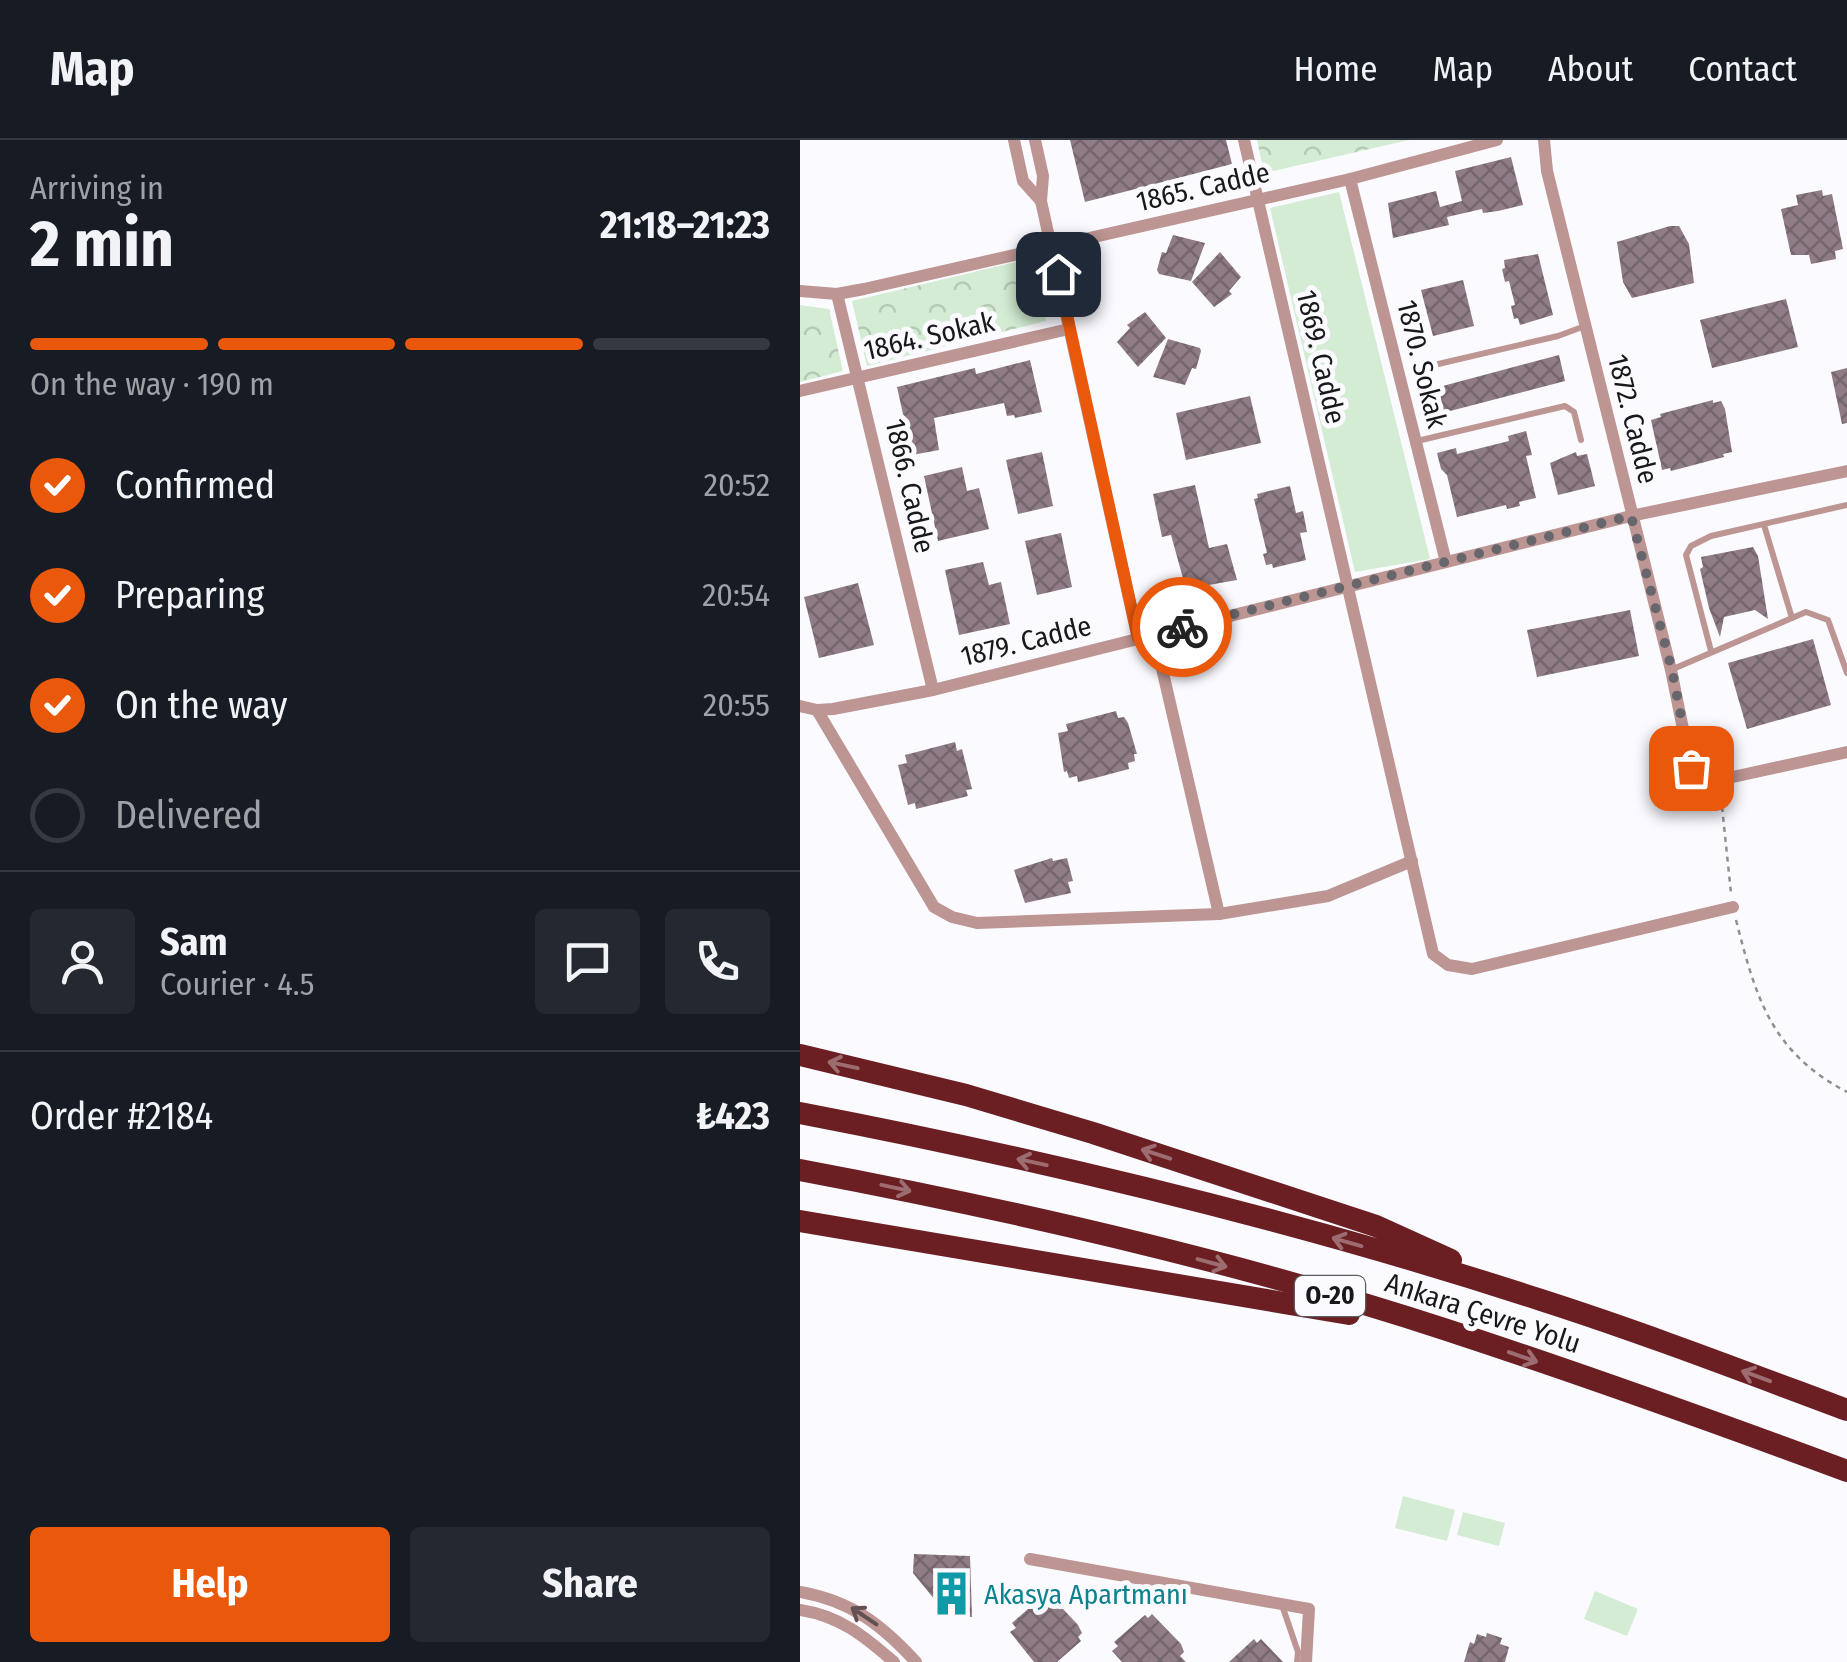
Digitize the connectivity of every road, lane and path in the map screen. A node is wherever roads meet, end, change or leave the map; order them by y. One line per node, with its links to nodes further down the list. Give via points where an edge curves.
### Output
1 (1014, 140): 8 (street, via 1024,181)
2 (1034, 140): 8 (street)
3 (1244, 140): 7 (street, 1869. Cadde)
4 (1497, 140): 6 (street, 1865. Cadde)
5 (1544, 140): 12 (street, 1872. Cadde)
6 (1350, 178): 7 (street, 1865. Cadde); 18 (street, 1870. Sokak)
7 (1258, 200): 9 (street, 1865. Cadde); 24 (street, 1869. Cadde)
8 (1041, 201): 9 (street)
9 (1052, 247): 11 (street, 1865. Cadde); 13 (street)
10 (800, 291): 11 (street, 1865. Cadde)
11 (837, 294): 15 (street, 1866. Cadde)
12 (1585, 326): 14 (lane); 21 (street, 1872. Cadde)
13 (1068, 329): 15 (street, 1864. Sokak); 27 (street)
14 (1434, 365)
15 (858, 378): 16 (street, 1864. Sokak); 31 (street, 1866. Cadde)
16 (800, 391)
17 (1581, 440): 18 (lane, via 1574,412 1565,406)
18 (1416, 442): 23 (street, 1870. Sokak)
19 (1847, 471): 21 (street, 1879. Cadde)
20 (1847, 505): 22 (lane)
21 (1631, 516): 23 (street, 1879. Cadde); 29 (street, 1872. Cadde)
22 (1764, 525): 25 (lane); 28 (lane, via 1711,536 1686,556)
23 (1446, 562): 24 (street, 1879. Cadde)
24 (1348, 586): 26 (street, 1879. Cadde); 36 (street, 1869. Cadde)
25 (1792, 618): 28 (lane); 30 (lane, via 1806,612 1828,620)
26 (1154, 634): 27 (street, 1879. Cadde); 38 (street)
27 (1138, 638): 31 (street, 1879. Cadde)
28 (1711, 651): 29 (lane)
29 (1672, 670): 35 (street, 1872. Cadde, via 1691,768 1699,778)
30 (1847, 673)
31 (933, 690): 33 (street, 1879. Cadde)
32 (800, 706): 33 (street, 1879. Cadde)
33 (817, 710): 38 (street, via 934,907 952,918 977,923)
34 (1847, 752): 35 (street)
35 (1719, 780): 37 (path)
36 (1412, 862): 37 (street, 1869. Cadde, via 1433,954 1464,969); 38 (street, via 1328,896)
37 (1733, 907): 40 (path, via 1772,1027 1804,1064)
38 (1219, 914)
39 (800, 1056): 44 (highway, one-way to 39, via 1324,1208 982,1099)
40 (1847, 1092)
41 (800, 1114): 44 (highway, Ankara Çevre Yolu / O-20, one-way to 41, via 1131,1184)
42 (800, 1170): 45 (highway, Ankara Çevre Yolu / O-20, one-way to 45, via 1085,1230)
43 (800, 1221): 45 (highway)
44 (1541, 1300): 46 (highway, Ankara Çevre Yolu / O-20, one-way to 44)
45 (1446, 1330): 47 (highway, Ankara Çevre Yolu / O-20, one-way to 47)
46 (1847, 1410)
47 (1847, 1471)
48 (1030, 1559): 50 (street)
49 (800, 1592): 53 (street, one-way to 49, via 864,1613)
50 (1282, 1604): 54 (lane); 55 (street, via 1309,1609)
51 (800, 1610): 52 (street, via 858,1630)
52 (894, 1662)
53 (916, 1662)
54 (1297, 1662)
55 (1306, 1662)

